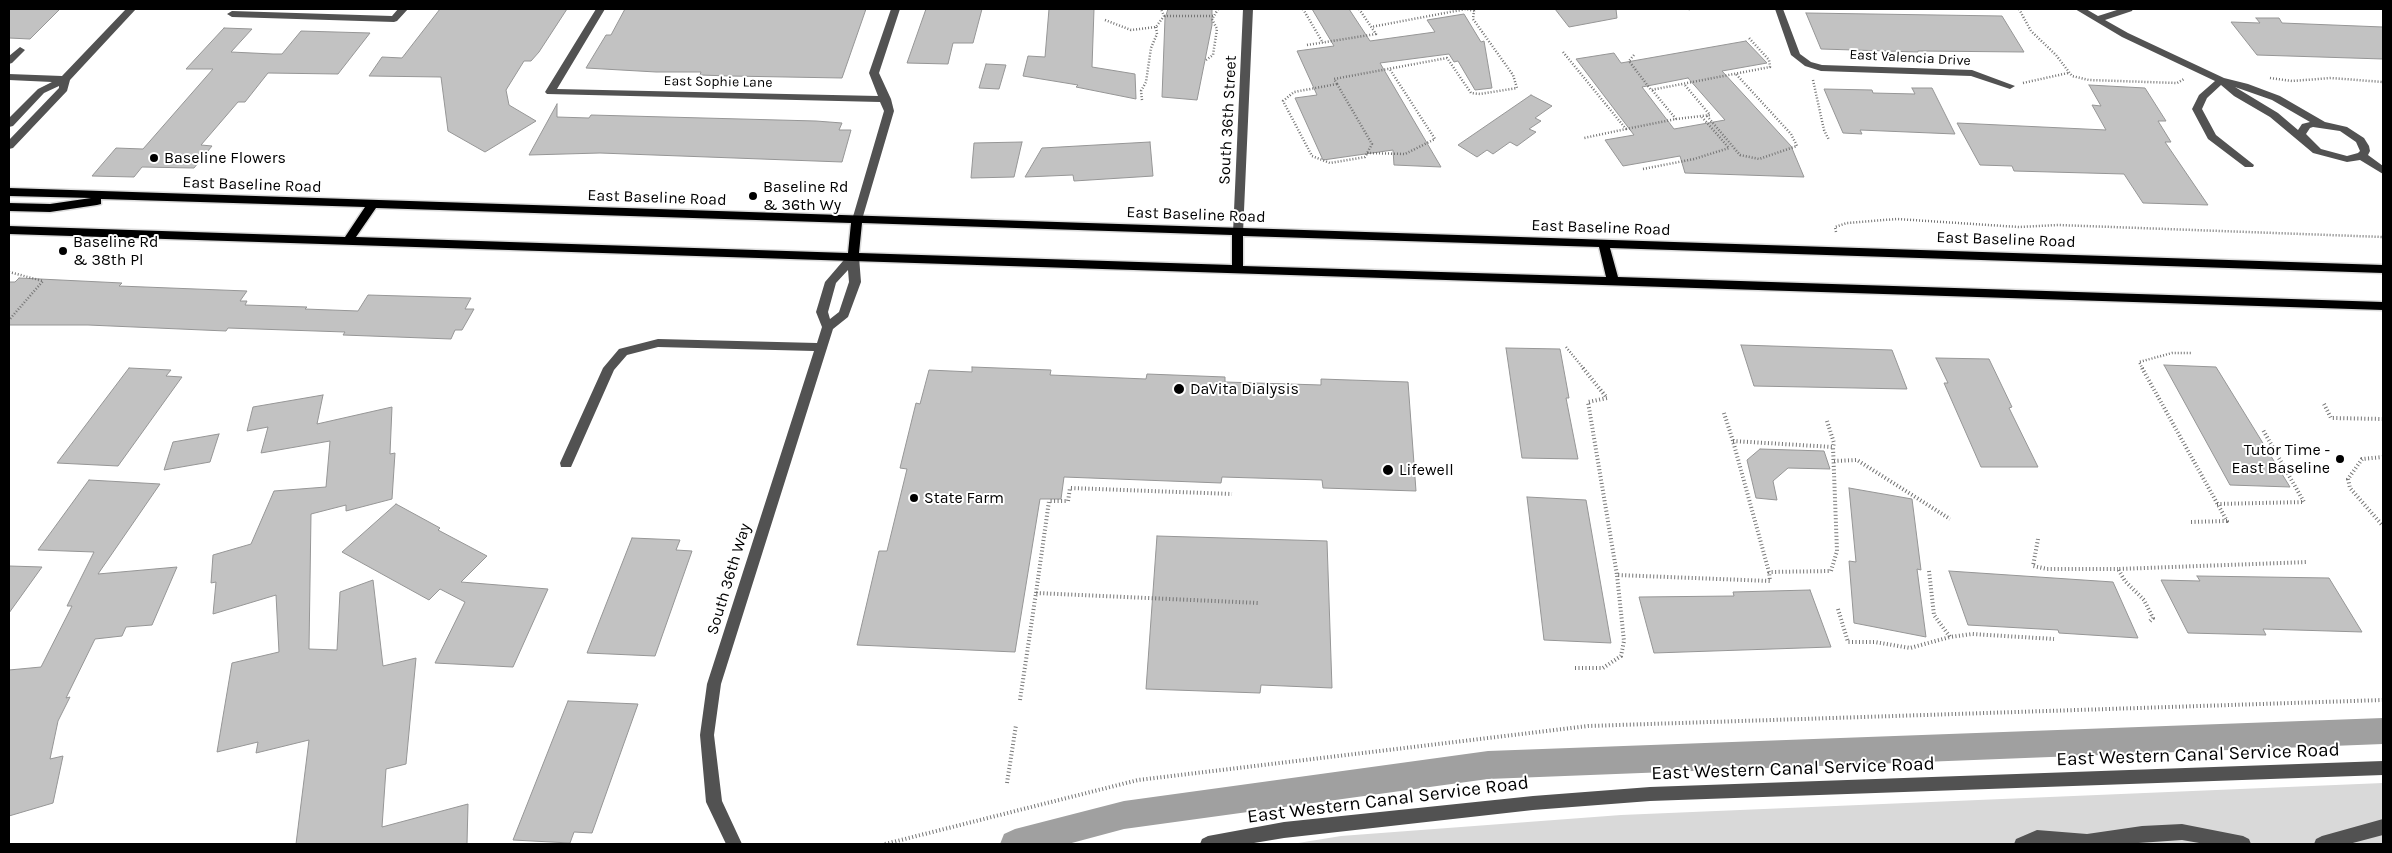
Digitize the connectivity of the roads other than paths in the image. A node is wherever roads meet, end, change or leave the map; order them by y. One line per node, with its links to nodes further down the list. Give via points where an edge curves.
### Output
1 (131, 9): 14 (street)
2 (402, 9): 9 (street, via 394,19)
3 (600, 9): 17 (street, East Sophie Lane, via 550,92)
4 (896, 9): 17 (street, via 874,73)
5 (1248, 9): 32 (street, South 36th Street)
6 (1779, 9): 16 (street, East Valencia Drive, via 1796,55 1808,64 1821,68 1972,73)
7 (2080, 9): 10 (street)
8 (2129, 9): 10 (street)
9 (234, 11)
10 (2097, 19): 15 (street)
11 (20, 50): 12 (street)
12 (9, 61)
13 (9, 77): 14 (street)
14 (65, 79): 18 (street, via 41,91); 19 (street, via 64,89)
15 (2221, 80): 20 (street, via 2272,96); 21 (street, via 2279,118); 24 (street, via 2203,97 2197,109 2212,137)
16 (2010, 86)
17 (886, 99): 30 (street, via 890,111)
18 (9, 124): 19 (street)
19 (30, 124): 22 (street)
20 (2322, 124): 21 (street, via 2306,126 2301,134); 23 (street, via 2343,129 2360,140 2365,152)
21 (2304, 140): 23 (street, via 2318,151 2338,158)
22 (9, 146)
23 (2362, 156): 25 (street)
24 (2249, 165)
25 (2383, 171)
26 (9, 192): 27 (main road, East Baseline Road)
27 (127, 196): 28 (main road, East Baseline Road); 29 (main road, via 50,208)
28 (372, 205): 30 (main road, East Baseline Road); 33 (main road)
29 (9, 207)
30 (857, 220): 32 (main road, East Baseline Road); 35 (main road)
31 (9, 230): 33 (main road)
32 (1238, 233): 34 (main road, East Baseline Road); 37 (main road)
33 (348, 241): 35 (main road)
34 (1604, 244): 36 (main road, East Baseline Road); 38 (main road)
35 (853, 257): 37 (main road); 40 (street, South 36th Way, via 855,282 844,314); 40 (street, South 36th Way, via 831,282 822,312)
36 (2383, 269)
37 (1237, 270): 38 (main road)
38 (1613, 281): 39 (main road)
39 (2383, 306)
40 (828, 327): 41 (street, South 36th Way)
41 (821, 347): 42 (street, via 658,342 623,352 610,368); 45 (street, South 36th Way, via 713,690 706,735 714,802)
42 (566, 463)
43 (2383, 768): 46 (street, East Western Canal Service Road, via 1650,794 1284,830)
44 (2383, 827): 49 (street)
45 (734, 844)
46 (1208, 844)
47 (2022, 844): 48 (street, via 2037,838 2087,842 2182,832)
48 (2243, 844)
49 (2322, 844)

